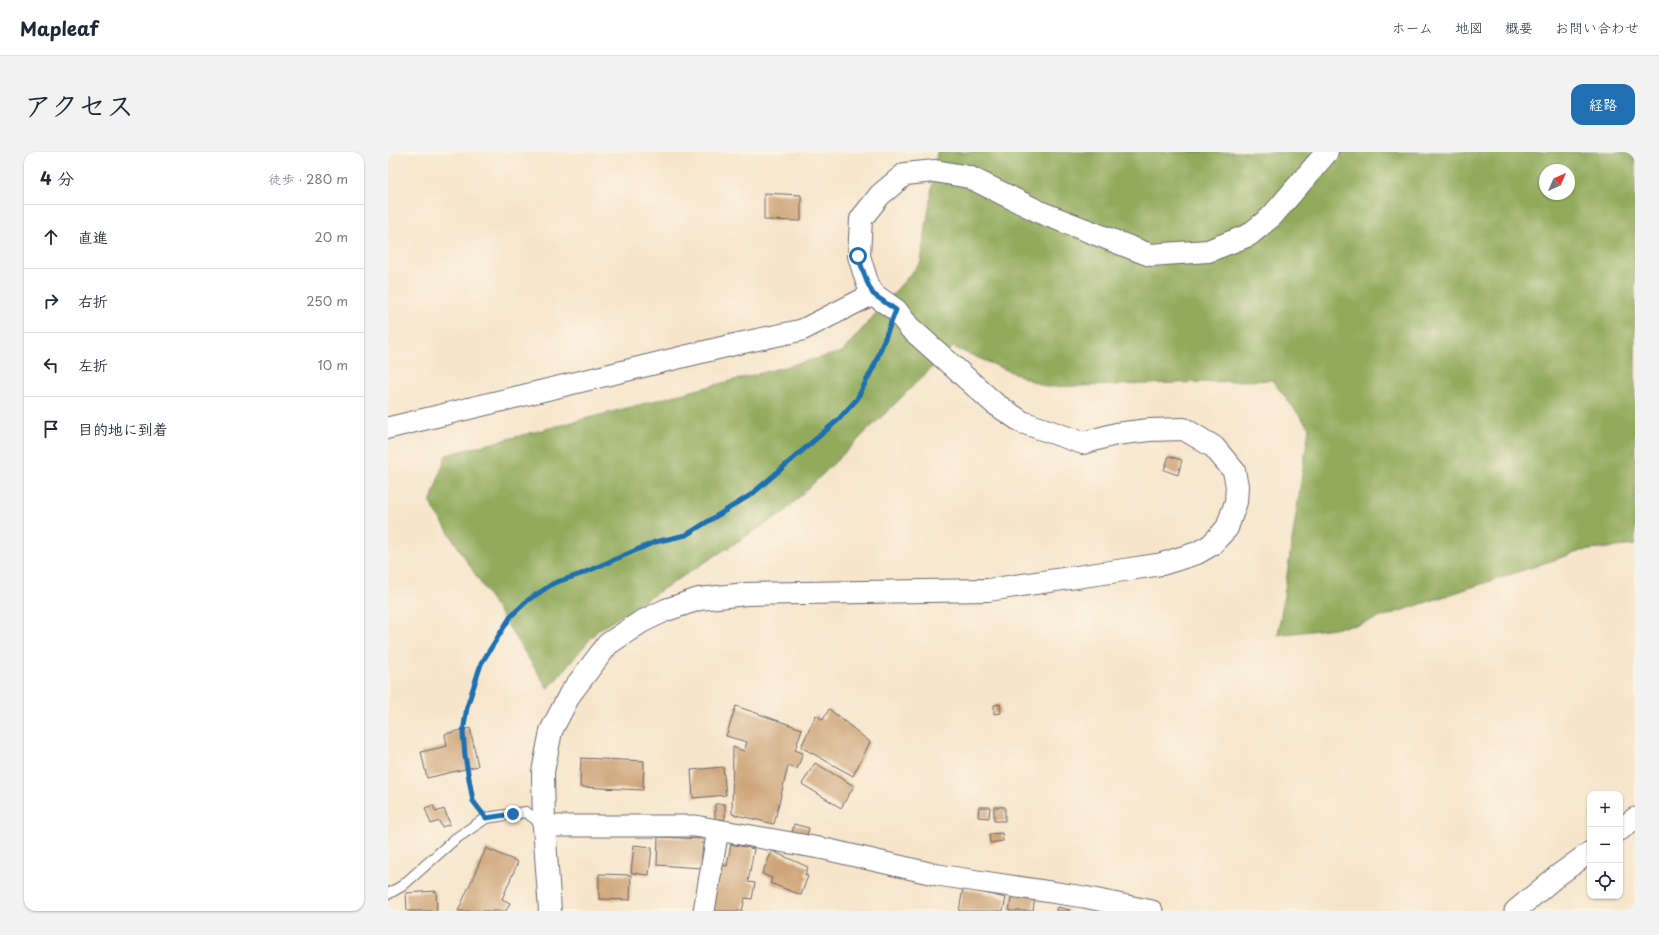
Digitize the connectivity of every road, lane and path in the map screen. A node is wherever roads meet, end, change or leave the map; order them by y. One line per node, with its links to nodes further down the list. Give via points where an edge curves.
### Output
1 (1327, 152): 2 (street, via 1272,216 1249,235 1208,252 1150,255 1042,212 969,177 935,171 905,174 880,195 861,219 858,256)
2 (873, 294): 3 (street); 4 (street, via 802,330)
3 (896, 310): 5 (path, via 874,366 857,399 839,419 752,494 686,535 655,542 554,583 528,600 511,616 481,664 467,707 463,732 473,801); 7 (street, via 909,327 994,402 1022,422 1083,442 1116,434 1184,429 1214,447 1234,471 1237,486 1234,508 1227,528 1211,545 1162,564 988,590 746,594 699,600 666,610 641,622 608,644 570,694 551,731 543,772)
4 (388, 428)
5 (486, 818): 7 (lane, via 526,812); 11 (lane, via 455,839 402,886)
6 (1635, 818): 8 (street)
7 (544, 826): 9 (street, via 695,826); 12 (street)
8 (1623, 828)
9 (718, 830): 13 (street); 14 (street, via 825,849 938,875 1084,897)
10 (1587, 854): 15 (street)
11 (388, 894)
12 (550, 911)
13 (704, 911)
14 (1152, 911)
15 (1515, 911)

